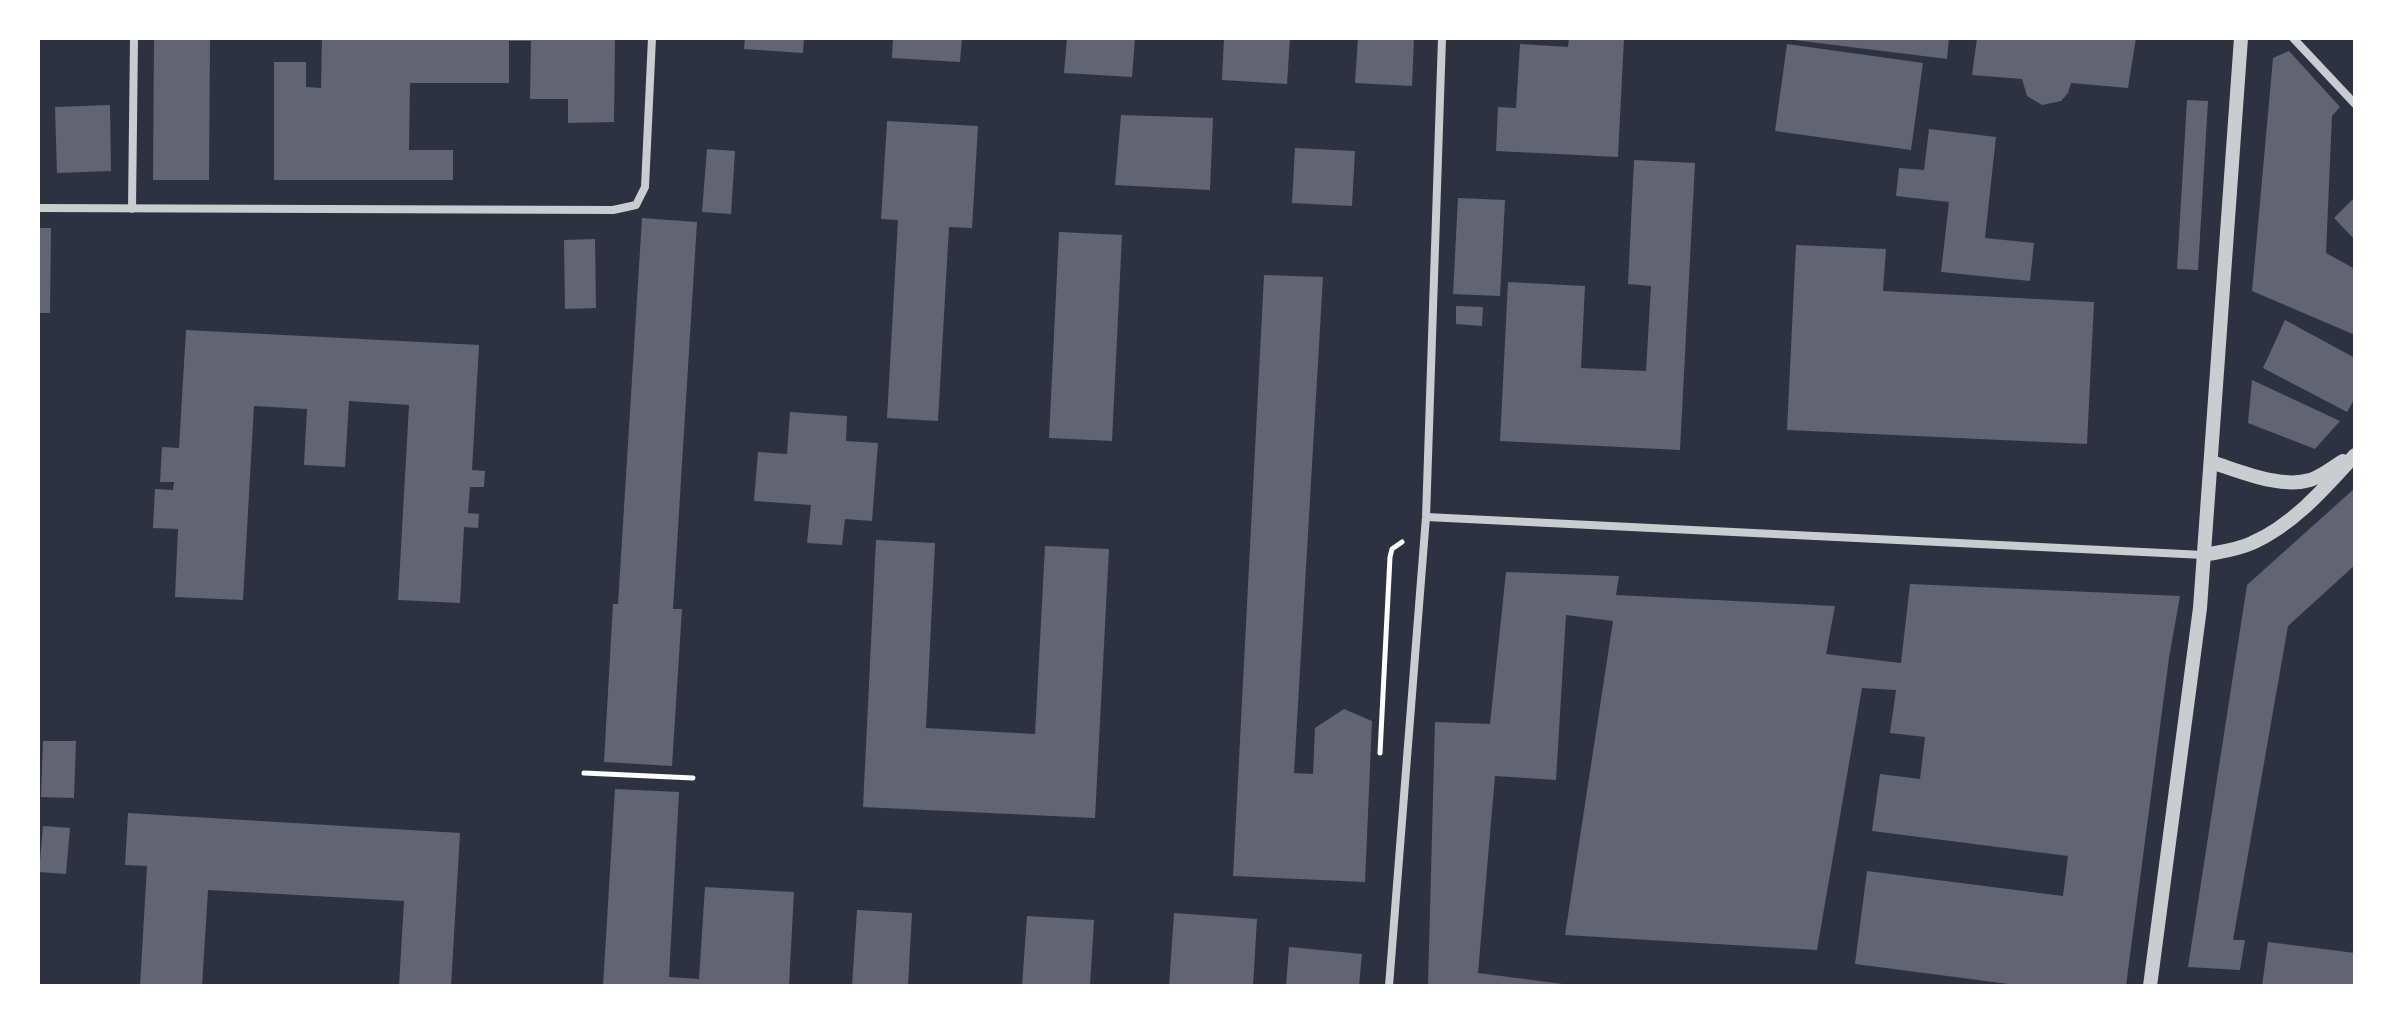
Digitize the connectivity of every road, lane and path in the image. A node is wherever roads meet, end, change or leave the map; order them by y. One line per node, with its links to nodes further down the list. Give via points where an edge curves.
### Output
1 (134, 38): 8 (street)
2 (652, 38): 8 (street, via 645,187 636,205 613,210)
3 (1442, 38): 11 (street)
4 (2241, 38): 10 (street)
5 (2293, 38): 6 (street)
6 (2355, 104)
7 (38, 208): 8 (street)
8 (132, 209)
9 (2355, 455): 10 (street, via 2311,480 2289,482); 12 (street, via 2278,529 2250,545)
10 (2211, 462): 12 (street)
11 (1426, 517): 12 (street); 15 (street)
12 (2204, 555): 16 (street)
13 (584, 773): 14 (path)
14 (693, 778)
15 (1389, 986)
16 (2150, 986)

